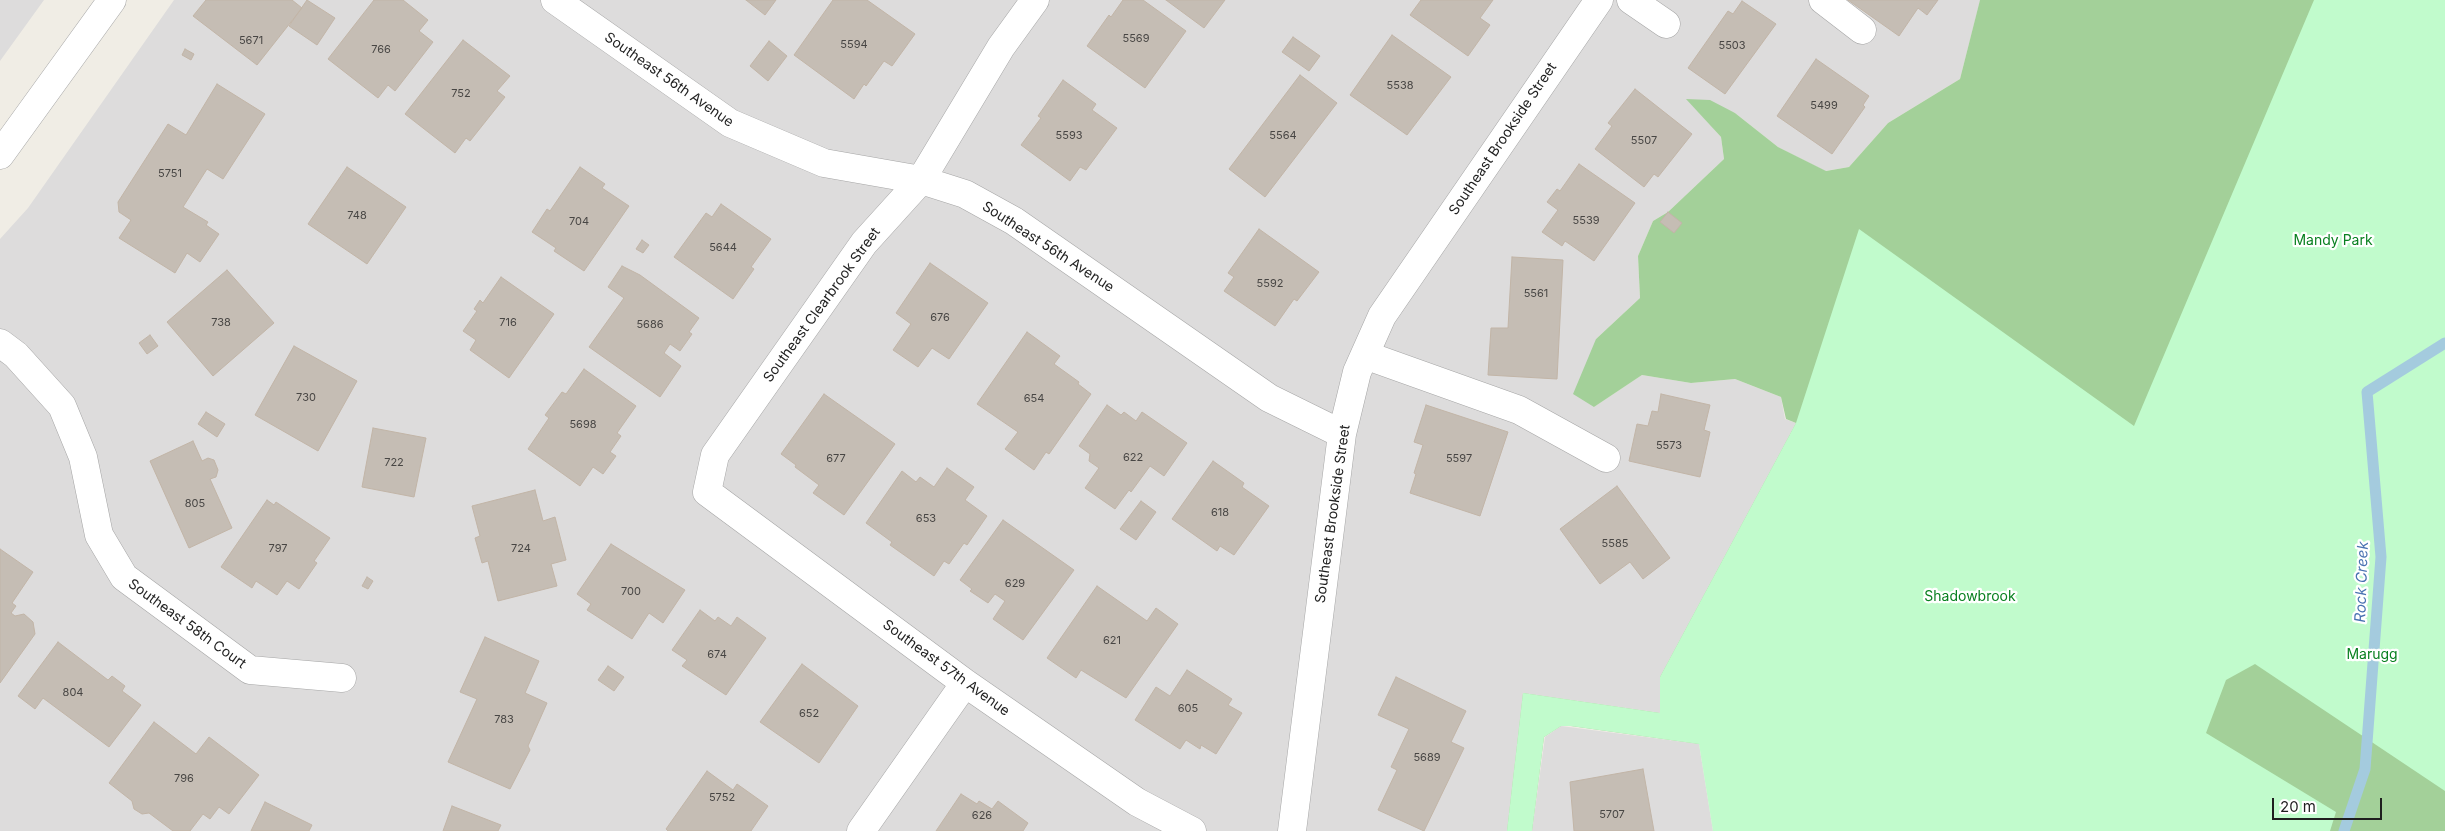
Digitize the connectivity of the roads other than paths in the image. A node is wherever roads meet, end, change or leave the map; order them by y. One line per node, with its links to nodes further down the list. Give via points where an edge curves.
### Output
1 (112, 0): 9 (street)
2 (555, 0): 10 (street, Southeast 56th Avenue, via 730,123 824,163)
3 (1035, 0): 10 (street, Southeast Clearbrook Street, via 1001,47)
4 (1599, 0): 12 (street, Southeast Brookside Street, via 1382,316)
5 (1631, 0): 7 (street)
6 (1823, 0): 8 (street)
7 (1666, 24)
8 (1862, 30)
9 (0, 155)
10 (921, 180): 13 (street, Southeast 56th Avenue, via 965,194 1014,221 1269,398); 15 (street, Southeast Clearbrook Street, via 864,243 715,455)
11 (0, 344): 16 (street, Southeast 58th Court, via 16,355 62,406 83,457 99,535 124,577 250,670)
12 (1365, 355): 13 (street, Southeast Brookside Street); 14 (street, via 1519,410)
13 (1342, 434): 20 (street, Southeast Brookside Street)
14 (1606, 458)
15 (708, 492): 17 (street, Southeast 57th Avenue)
16 (342, 678)
17 (965, 683): 18 (street); 19 (street, Southeast 57th Avenue, via 1137,802)
18 (861, 831)
19 (1192, 831)
20 (1292, 831)

